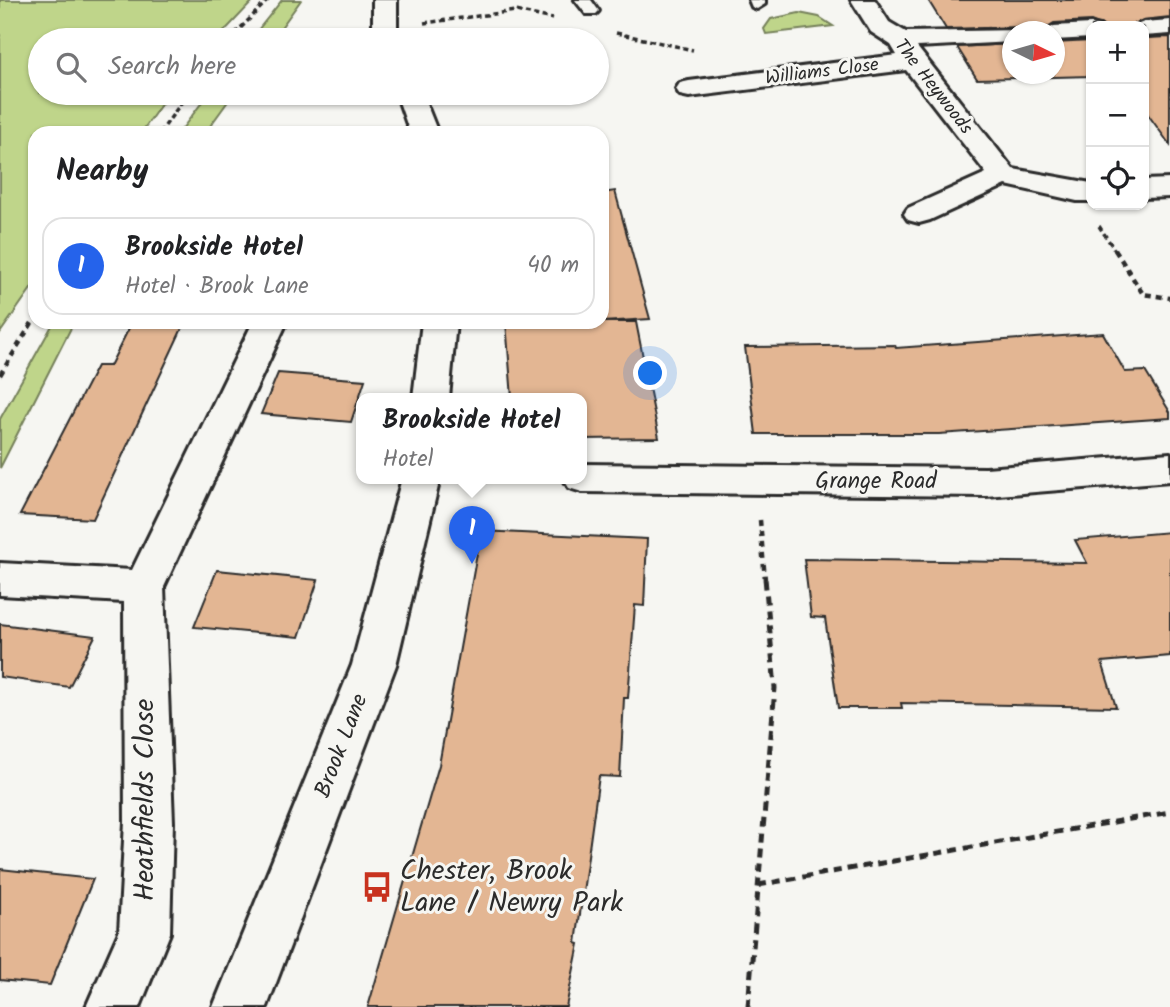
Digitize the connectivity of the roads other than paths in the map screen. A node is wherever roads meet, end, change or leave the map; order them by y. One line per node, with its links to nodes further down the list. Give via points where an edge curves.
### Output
1 (384, 0): 4 (street)
2 (863, 0): 9 (street, The Heywoods, via 880,27)
3 (1170, 27): 5 (street)
4 (386, 28)
5 (1149, 29)
6 (1086, 31): 7 (street)
7 (1065, 32)
8 (1002, 37): 9 (street, Williams Close)
9 (907, 51): 10 (street, Williams Close, via 716,66); 13 (street, The Heywoods)
10 (689, 89)
11 (414, 105): 12 (street)
12 (421, 126)
13 (1003, 176): 16 (street); 17 (street)
14 (1170, 188): 15 (street)
15 (1149, 189)
16 (1084, 192)
17 (919, 214)
18 (267, 329): 25 (street, Heathfields Close)
19 (438, 329): 20 (street)
20 (432, 393)
21 (1170, 467): 22 (street, Grange Road, via 986,482)
22 (587, 478)
23 (420, 484): 27 (street, Brook Lane, via 374,666)
24 (0, 579): 25 (street)
25 (144, 587): 26 (street, Heathfields Close, via 149,822 144,933)
26 (113, 1007)
27 (240, 1007)

